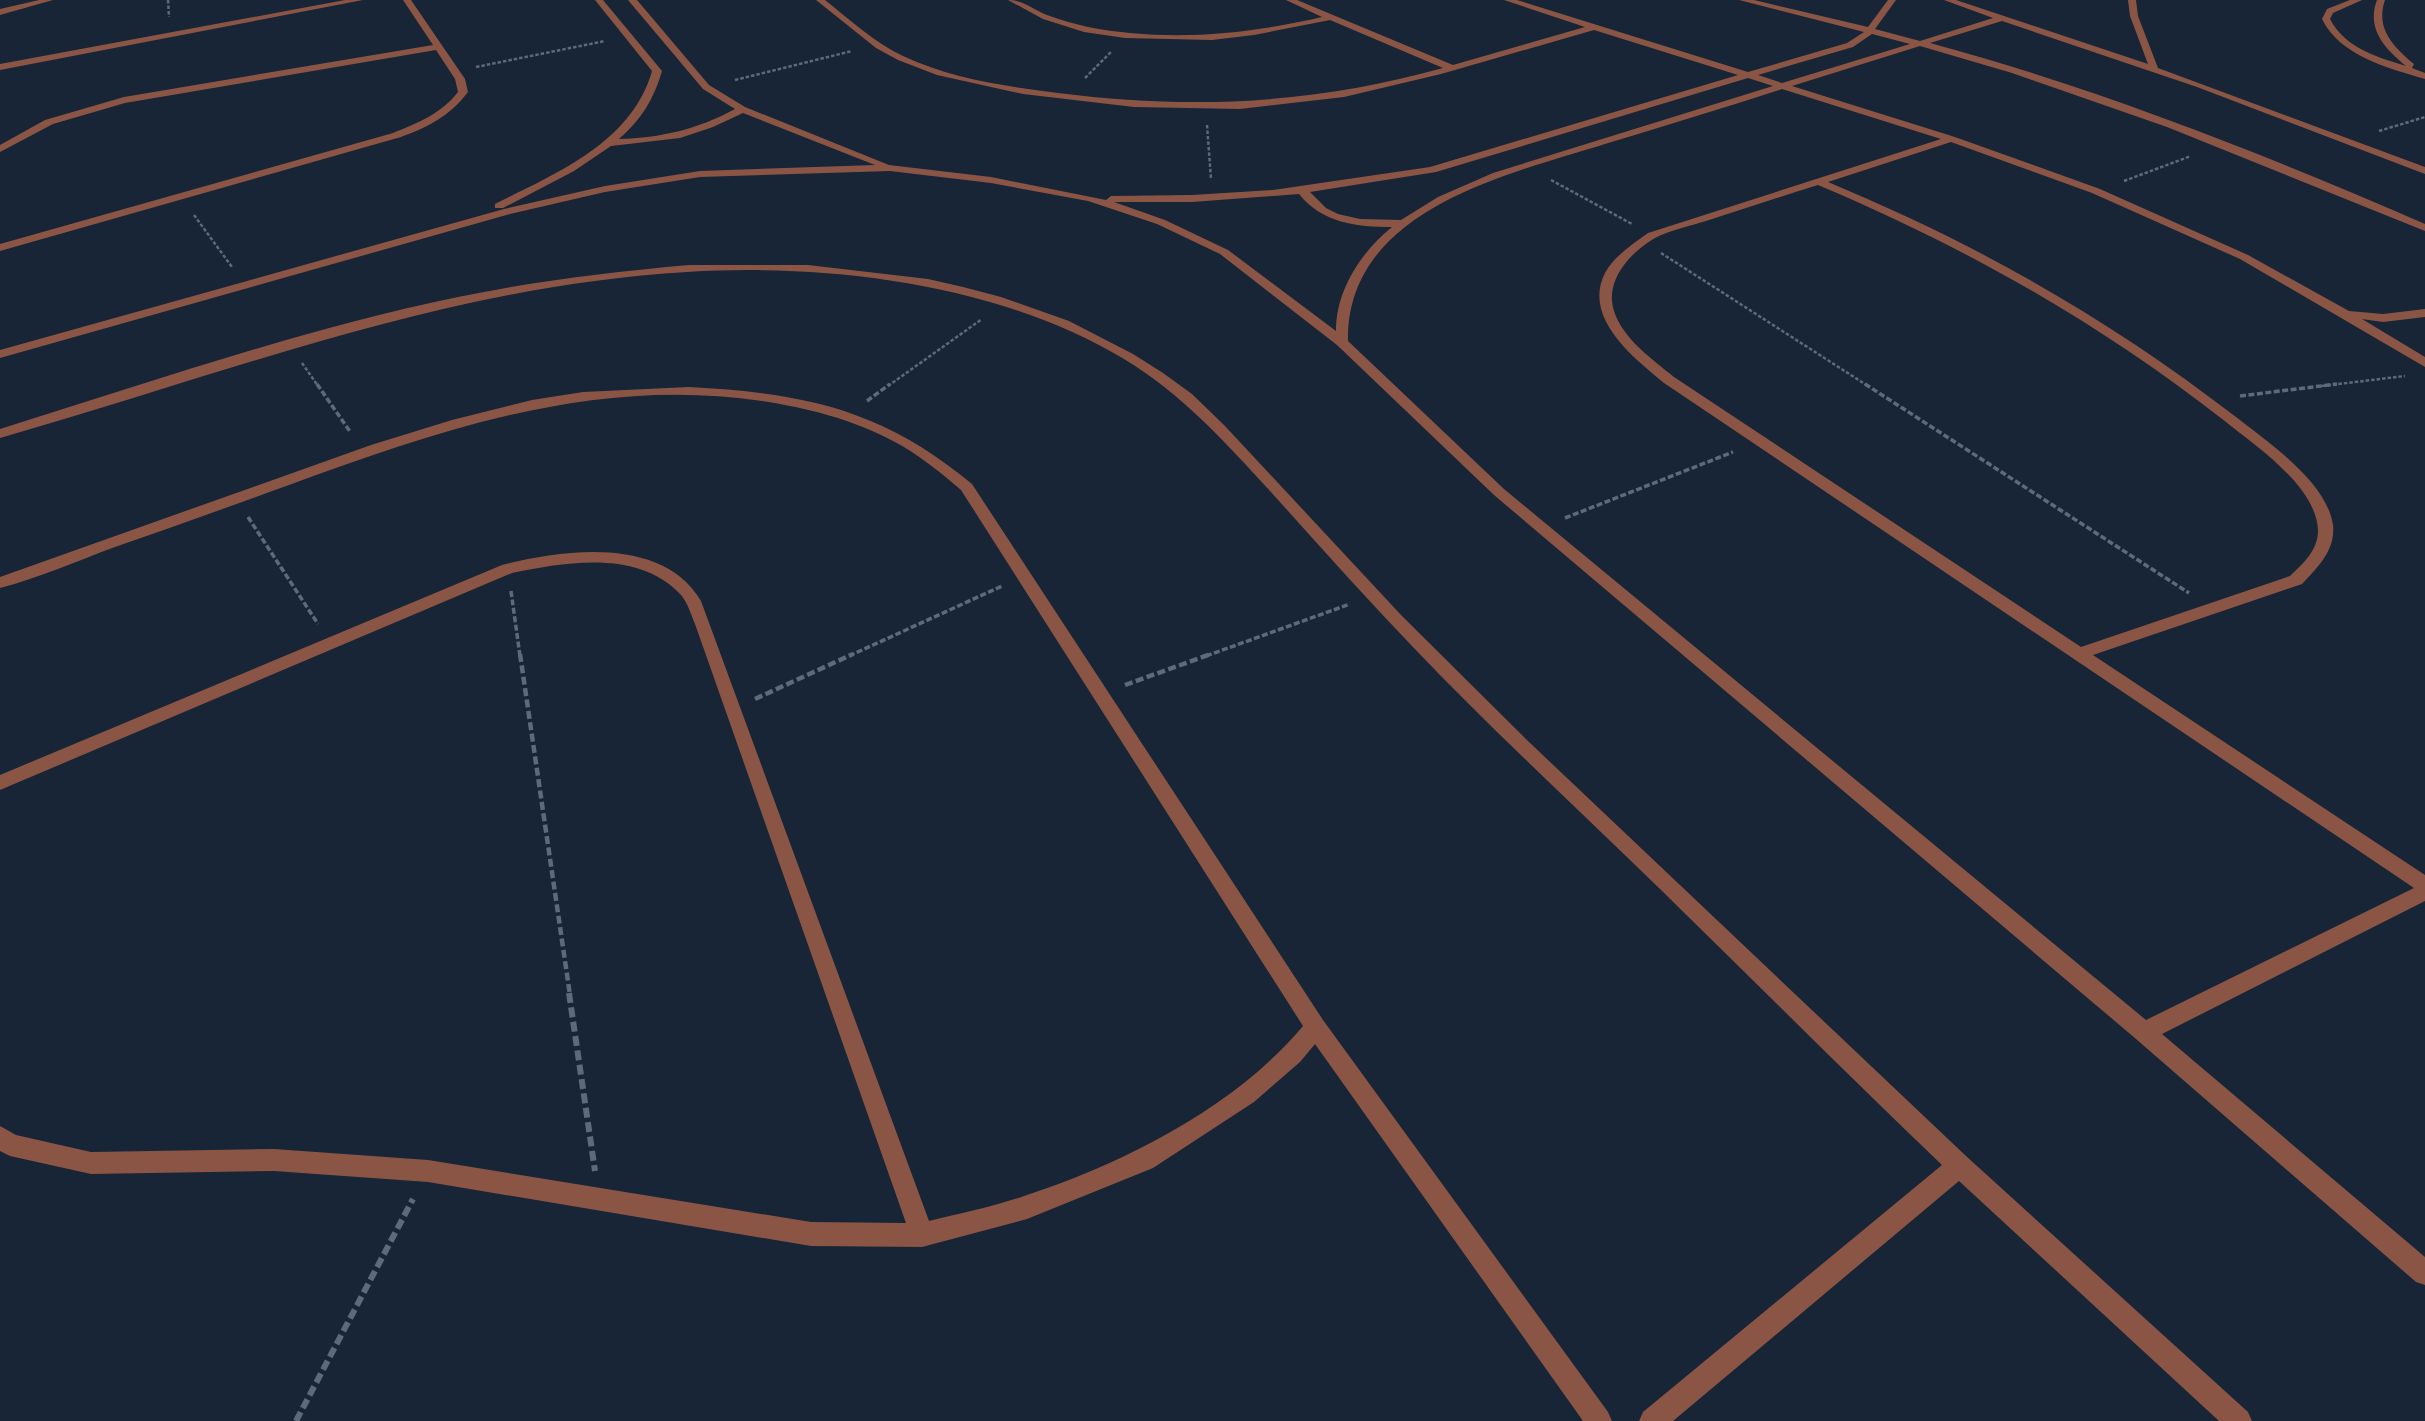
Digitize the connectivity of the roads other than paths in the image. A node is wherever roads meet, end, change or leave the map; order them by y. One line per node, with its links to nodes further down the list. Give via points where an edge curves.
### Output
1 (49, 0): 17 (street)
2 (359, 0): 25 (street)
3 (407, 0): 24 (street)
4 (599, 0): 33 (street, via 657,71 655,89 639,115)
5 (632, 0): 31 (street, via 706,87)
6 (820, 0): 26 (street, via 877,45 925,68 970,82 1146,106 1206,107 1341,95)
7 (1012, 0): 18 (street, via 1061,22 1129,34 1209,37 1297,27)
8 (1290, 0): 18 (street)
9 (1508, 0): 20 (street)
10 (1743, 0): 21 (street)
11 (1774, 0): 21 (street)
12 (1892, 0): 21 (street)
13 (1948, 0): 19 (street)
14 (2132, 0): 27 (street)
15 (2358, 0): 29 (street, via 2330,11 2328,29 2358,51)
16 (2381, 0): 29 (street, via 2376,17 2381,34 2395,53)
17 (0, 12)
18 (1331, 17): 26 (street)
19 (2001, 18): 22 (street); 27 (street)
20 (1595, 27): 26 (street); 28 (street)
21 (1872, 27): 22 (street); 23 (street); 28 (street, via 1850,45)
22 (1933, 39): 23 (street); 34 (street, via 2143,103)
23 (1919, 43): 30 (street); 42 (street, via 2145,113)
24 (438, 47): 35 (street, via 124,100 49,122); 44 (street, via 463,92 453,106 430,122)
25 (0, 67)
26 (1450, 67)
27 (2154, 69): 37 (street)
28 (1752, 75): 30 (street); 39 (street, via 1432,170)
29 (2423, 75)
30 (1782, 85): 32 (street); 41 (street, via 1472,184)
31 (742, 109): 33 (street, via 683,135); 36 (street)
32 (1951, 139): 38 (street); 45 (street, via 2096,191 2232,251)
33 (605, 143): 43 (street, via 558,177 492,209)
34 (2258, 146)
35 (0, 149)
36 (890, 168): 40 (street); 43 (street, via 701,174 533,205)
37 (2425, 171)
38 (1819, 182): 52 (street, via 1647,238 1613,268 1605,293 1611,322 1632,351 1670,380); 52 (street, via 1928,228 2080,310 2208,400 2308,488 2325,523 2321,555 2295,580)
39 (1303, 191): 40 (street, via 1212,198); 41 (street, via 1309,201 1336,216 1357,222)
40 (1090, 198): 47 (street, via 1161,222 1224,252)
41 (1401, 223): 47 (street, via 1374,247 1355,276 1344,307)
42 (2425, 228)
43 (410, 239): 48 (street)
44 (0, 248)
45 (2342, 312): 46 (street, via 2383,318); 49 (street)
46 (2425, 313)
47 (1342, 342): 57 (street, via 1499,492)
48 (0, 354)
49 (2425, 363)
50 (0, 434): 59 (street, via 434,304 612,273 698,266 859,272 934,284 1006,303 1073,328 1134,360 1189,399 1447,672)
51 (0, 583): 56 (street, via 365,452 486,414 560,400 700,392 752,396 846,416 931,457 967,487)
52 (2078, 654): 54 (street)
53 (0, 783): 60 (street, via 508,569 552,559 595,557 633,562 665,573 688,592 703,624)
54 (2425, 885)
55 (2425, 892): 57 (street)
56 (1315, 1027): 60 (street, via 1292,1055 1246,1096 1144,1160 1027,1208); 62 (street)
57 (2144, 1032): 61 (street)
58 (0, 1137): 60 (street, via 10,1145 91,1163 274,1160 428,1171 811,1234)
59 (1959, 1166): 63 (street); 64 (street)
60 (922, 1235)
61 (2425, 1273)
62 (1599, 1421)
63 (1652, 1421)
64 (2239, 1421)

